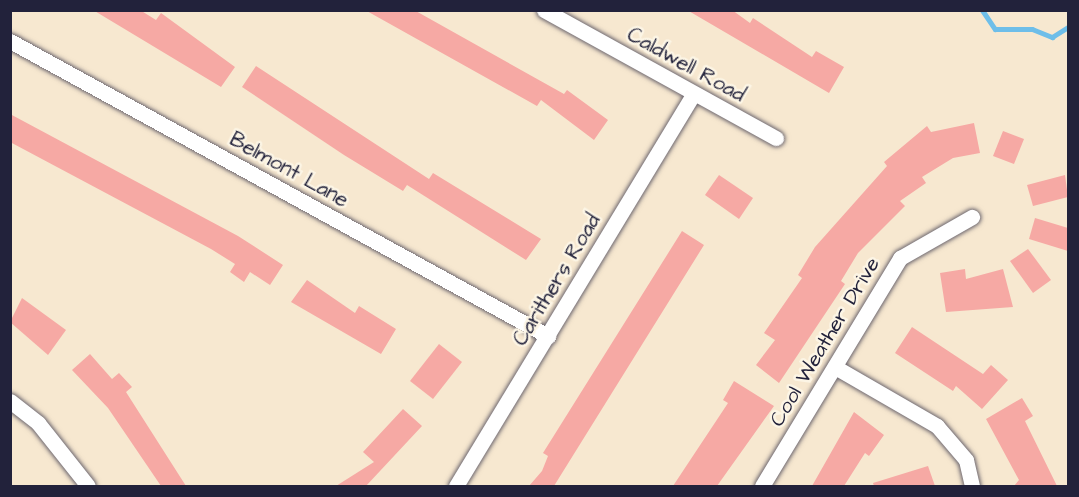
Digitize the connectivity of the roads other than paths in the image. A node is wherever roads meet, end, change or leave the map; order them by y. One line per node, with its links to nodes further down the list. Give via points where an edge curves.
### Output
1 (544, 10): 3 (street, Caldwell Road)
2 (10, 41): 6 (street, Belmont Lane)
3 (693, 94): 4 (street, Caldwell Road); 6 (street, Carithers Road)
4 (776, 138)
5 (972, 217): 7 (street, Cool Weather Drive, via 900,258)
6 (548, 336): 10 (street, Carithers Road)
7 (835, 366): 11 (street, Cool Weather Drive); 12 (street, via 938,426 966,460)
8 (10, 401): 9 (street, via 38,423)
9 (88, 486)
10 (456, 486)
11 (762, 486)
12 (972, 486)

